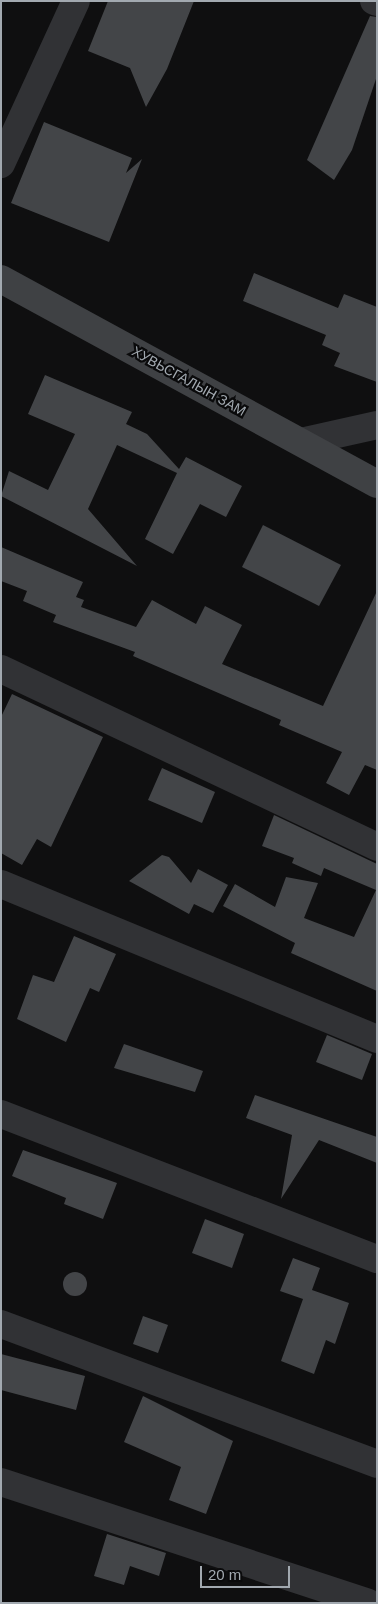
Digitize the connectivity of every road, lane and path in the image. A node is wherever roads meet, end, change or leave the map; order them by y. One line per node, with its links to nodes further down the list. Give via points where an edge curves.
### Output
1 (76, 1): 2 (street)
2 (1, 164)
3 (2, 280): 5 (main road, ХУВЬСГАЛЫН ЗАМ)
4 (377, 425): 5 (street)
5 (301, 442): 6 (main road, ХУВЬСГАЛЫН ЗАМ)
6 (377, 484)
7 (1, 668): 8 (street)
8 (377, 847)
9 (1, 884): 10 (street)
10 (377, 1039)
11 (1, 1114): 12 (street)
12 (377, 1260)
13 (1, 1324): 14 (street)
14 (377, 1464)
15 (1, 1482): 16 (street)
16 (368, 1603)

